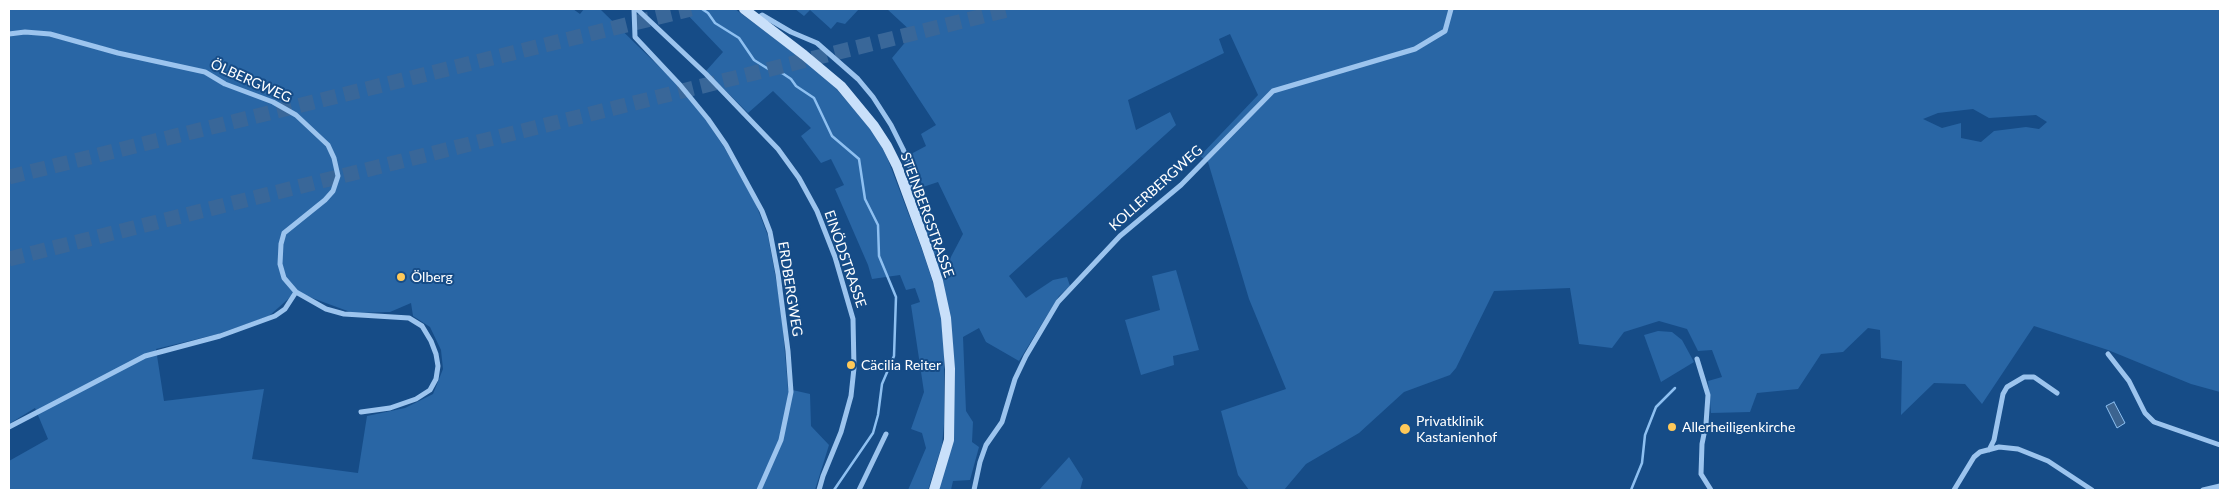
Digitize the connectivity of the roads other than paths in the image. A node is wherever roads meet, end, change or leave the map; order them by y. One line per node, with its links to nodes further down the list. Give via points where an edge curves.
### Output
1 (636, 9): 17 (street, ERDBERGWEG, via 634,33 637,40 708,119 726,145 770,232 791,392 781,440); 18 (street, EINÖDSTRASSE, via 706,74 778,149 817,211 835,257 853,319 854,368 841,432)
2 (744, 9): 4 (main road, STEINBERGSTRASSE)
3 (1451, 9): 21 (street, KOLLERBERGWEG, via 1445,31 1415,49 1273,91 1181,185 1120,236 1058,302 1026,356 1002,422 986,445)
4 (756, 18): 6 (main road, STEINBERGSTRASSE, via 841,86 887,146); 6 (street, via 762,15 817,43 858,79 890,125 923,200 920,201 904,175)
5 (9, 34): 7 (street, ÖLBERGWEG, via 50,34 205,72 296,115 328,145 338,176 333,191 325,200 284,233 280,264 284,278)
6 (900, 177): 20 (main road, STEINBERGSTRASSE, via 932,263 946,318 950,369 949,440)
7 (296, 292): 11 (street, ÖLBERGWEG, via 326,309 344,314 409,318 422,326 431,341 438,366 430,390 390,408); 12 (street, via 285,309 274,316 220,336 145,356)
8 (2108, 354): 14 (street, via 2154,422)
9 (1697, 359): 22 (street, via 1708,395 1700,470)
10 (2057, 393): 15 (street, via 2034,377 2024,377 2007,387)
11 (362, 412)
12 (9, 427)
13 (886, 434): 19 (street)
14 (2220, 445)
15 (1989, 450): 23 (street, via 1974,457); 24 (street, via 1999,447 2018,449 2048,461)
16 (2220, 486): 25 (street)
17 (759, 490)
18 (819, 490)
19 (859, 490)
20 (934, 490)
21 (974, 490)
22 (1711, 490)
23 (1954, 490)
24 (2092, 490)
25 (2203, 490)

